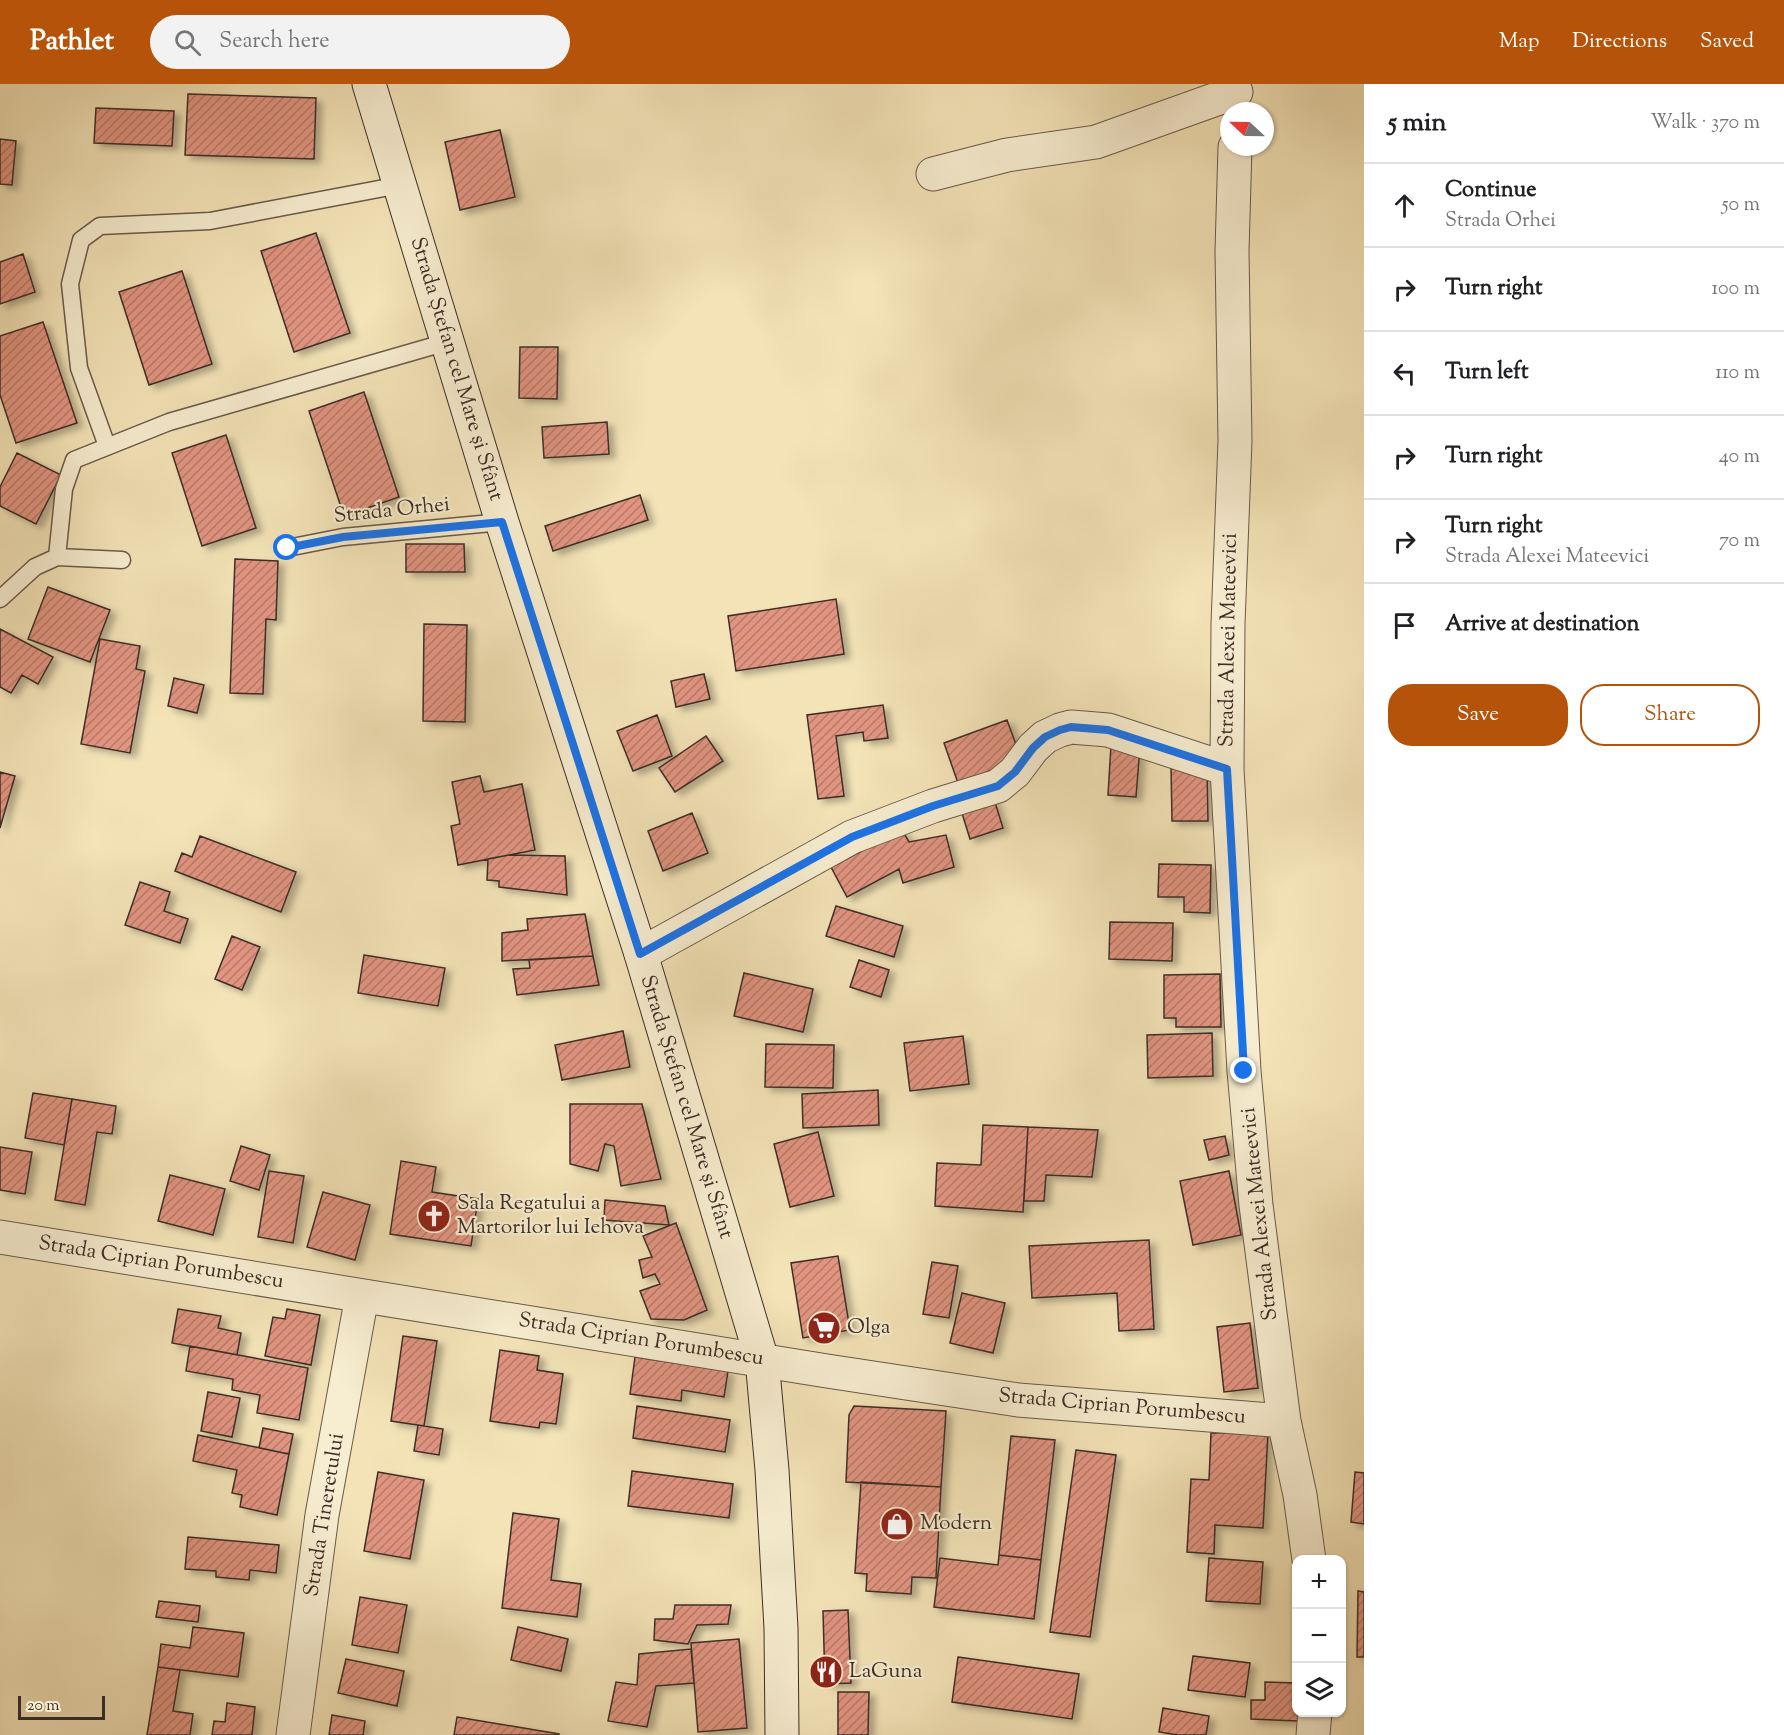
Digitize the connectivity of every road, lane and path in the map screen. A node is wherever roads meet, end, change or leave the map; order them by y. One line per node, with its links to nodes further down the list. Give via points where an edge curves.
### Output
1 (369, 84): 5 (street, Strada Ștefan cel Mare și Sfânt)
2 (1236, 96): 4 (street, via 1096,142 1007,155)
3 (1235, 156): 13 (street, Strada Alexei Mateevici, via 1235,441)
4 (933, 174)
5 (400, 185): 6 (street, Strada Ștefan cel Mare și Sfânt); 7 (lane, via 210,221 100,226 81,240 70,284 79,368)
6 (447, 342): 7 (lane, via 169,422); 8 (street, Strada Ștefan cel Mare și Sfânt)
7 (107, 446): 10 (lane, via 74,460 64,489)
8 (502, 522): 9 (lane, Strada Orhei, via 343,537); 14 (street, Strada Ștefan cel Mare și Sfânt)
9 (287, 548)
10 (57, 557): 11 (lane); 12 (lane, via 35,567)
11 (122, 560)
12 (0, 599)
13 (1227, 769): 14 (street, via 1108,730 1060,730 1045,737 998,786 852,837); 18 (street, Strada Alexei Mateevici, via 1246,1094)
14 (640, 954): 17 (street, Strada Ștefan cel Mare și Sfânt)
15 (0, 1237): 16 (street, Strada Ciprian Porumbescu)
16 (362, 1296): 17 (street, Strada Ciprian Porumbescu); 21 (street, Strada Tineretului, via 322,1515)
17 (762, 1360): 18 (street, Strada Ciprian Porumbescu, via 1018,1400); 22 (street, Strada Ștefan cel Mare și Sfânt, via 781,1616)
18 (1284, 1421): 19 (street, Strada Alexei Mateevici)
19 (1309, 1555)
20 (1315, 1717): 23 (street)
21 (293, 1735)
22 (782, 1735)
23 (1313, 1735)

